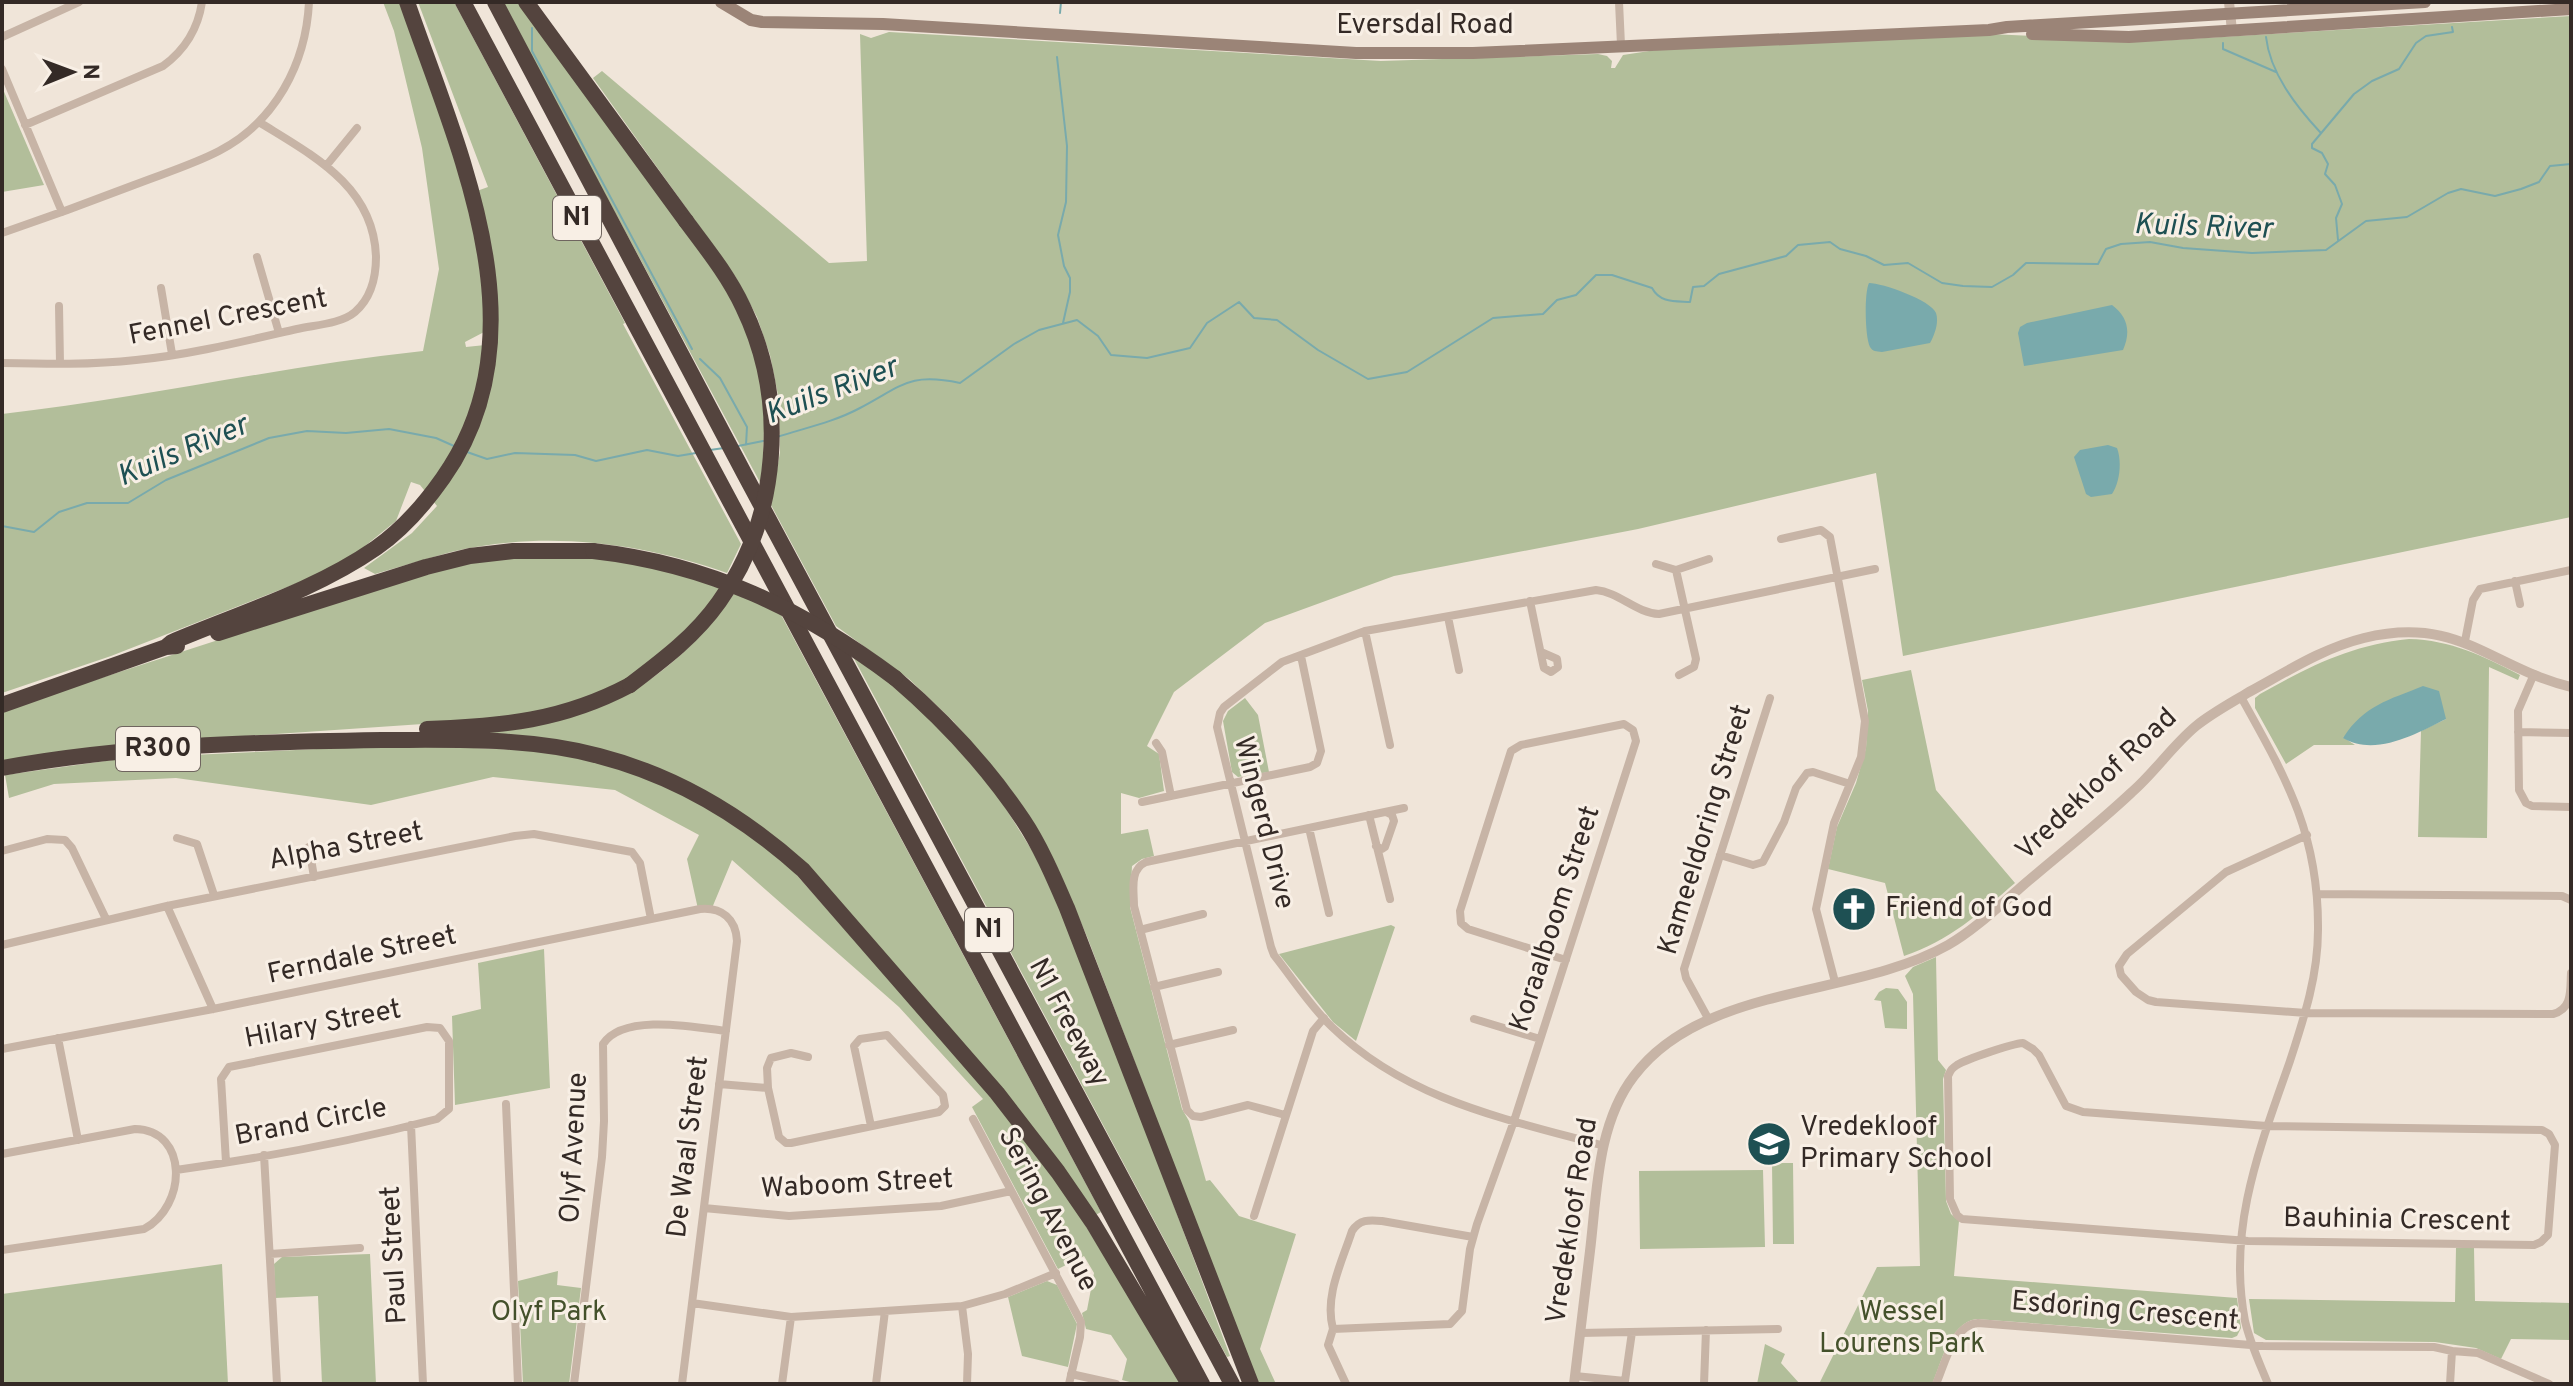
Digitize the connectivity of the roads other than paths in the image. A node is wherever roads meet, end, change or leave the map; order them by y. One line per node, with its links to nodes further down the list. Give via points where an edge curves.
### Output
1 (79, 2): 15 (street)
2 (202, 2): 19 (street, via 190,37 163,66)
3 (309, 2): 18 (street, via 294,70)
4 (407, 2): 45 (highway, via 459,154 484,250 491,297 489,363 474,421 431,496 376,548 324,580)
5 (463, 2): 158 (highway, N1 Freeway / N1)
6 (495, 2): 159 (highway, N1 Freeway / N1)
7 (526, 2): 59 (highway, bridge, via 734,290 759,346 769,395 771,468 755,535 719,603 679,647 601,701 537,721)
8 (721, 2): 16 (main road, Eversdal Road, via 762,22 899,25 1356,53)
9 (1619, 2): 16 (street)
10 (2425, 2): 11 (main road, Eversdal Road)
11 (2230, 8): 13 (main road, Eversdal Road); 14 (street)
12 (2571, 9): 14 (main road, Eversdal Road)
13 (1989, 30): 14 (main road, Eversdal Road, via 2106,37); 16 (main road, Eversdal Road)
14 (2232, 31)
15 (2, 37)
16 (1621, 45)
17 (2, 69): 19 (street)
18 (259, 122): 21 (street, Fennel Crescent); 22 (street, via 210,156)
19 (25, 125): 22 (street)
20 (357, 128): 21 (street)
21 (326, 166): 27 (street, Fennel Crescent, via 369,216 376,273 355,312)
22 (62, 212): 23 (street)
23 (2, 233)
24 (257, 257): 27 (street)
25 (161, 288): 28 (street)
26 (59, 306): 30 (street)
27 (279, 333): 28 (street, Fennel Crescent)
28 (172, 354): 30 (street, Fennel Crescent)
29 (2, 363): 30 (street, Fennel Crescent)
30 (60, 363)
31 (1781, 539): 37 (street, via 1827,532)
32 (1709, 559): 35 (street)
33 (1656, 564): 35 (street)
34 (1875, 569): 37 (street, Wingerd Drive)
35 (1676, 570): 41 (street)
36 (2571, 570): 38 (street)
37 (1837, 577): 41 (street, Wingerd Drive); 64 (street, via 1865,721 1861,757)
38 (2515, 581): 40 (street); 44 (street, via 2477,593)
39 (1530, 601): 41 (street, Wingerd Drive, via 1596,590 1651,614); 42 (street, Wingerd Drive); 46 (street)
40 (2520, 604)
41 (1685, 609): 50 (street, via 1696,659 1694,667)
42 (1448, 617): 43 (street, Wingerd Drive); 48 (street)
43 (1365, 631): 47 (street, Wingerd Drive); 61 (street)
44 (2465, 641): 49 (street, Vredekloof Road); 54 (street, Vredekloof Road, via 2420,632 2362,639 2295,666)
45 (166, 647): 56 (highway); 160 (highway, bridge, via 426,567 513,551 593,551 670,564 769,599 825,629 895,678 963,743 1023,820 1045,858)
46 (1541, 652)
47 (1301, 656): 63 (street, Wingerd Drive, via 1282,662 1220,713 1217,727); 63 (street, via 1319,760 1310,767)
48 (1459, 670)
49 (2534, 674): 51 (street, Vredekloof Road); 57 (street, via 2520,705)
50 (1679, 675)
51 (2549, 678): 52 (street, Vredekloof Road); 53 (street, Vredekloof Road)
52 (2571, 680)
53 (2571, 687)
54 (2241, 697): 72 (street, via 2285,775); 95 (street, Vredekloof Road, via 2198,724 2134,791 1960,937 1919,958)
55 (1770, 698): 78 (street, Kameeldoring Street)
56 (2, 705)
57 (2518, 732): 58 (street); 67 (street, via 2517,780 2523,799 2532,806)
58 (2571, 733)
59 (315, 740): 62 (highway, R300, via 120,751); 157 (highway, via 436,739 573,750 649,772 696,793 773,843 828,897 1041,1150 1093,1223)
60 (1156, 743): 65 (street)
61 (1390, 745)
62 (2, 768)
63 (1230, 784): 65 (street); 74 (street, Wingerd Drive)
64 (1850, 784): 78 (street, via 1807,773 1763,862 1753,865); 95 (street, via 1834,823 1816,909)
65 (1171, 796): 66 (street)
66 (1142, 802)
67 (2571, 807)
68 (1404, 808): 69 (street)
69 (1385, 812): 70 (street); 75 (street, via 1394,821 1385,847)
70 (1369, 815): 71 (street); 75 (street)
71 (1309, 828): 74 (street); 85 (street)
72 (2307, 835): 80 (street); 98 (street, via 2226,872 2119,966 2125,981 2148,1000)
73 (177, 838): 81 (street, via 197,844)
74 (1244, 841): 90 (street, via 1141,864 1134,878); 99 (street, Wingerd Drive, via 1274,955)
75 (1376, 846): 82 (street)
76 (309, 847): 79 (street)
77 (2, 851): 88 (street, via 47,839 69,842)
78 (1720, 855): 101 (street, Kameeldoring Street, via 1684,969)
79 (314, 877): 81 (street, Alpha Street); 89 (street, Alpha Street, via 534,834 632,852 640,863)
80 (2317, 894): 83 (street); 98 (street, via 2317,952)
81 (214, 895): 84 (street, Alpha Street)
82 (1390, 899)
83 (2571, 900)
84 (167, 906): 88 (street, Alpha Street); 97 (street)
85 (1329, 913)
86 (1203, 914): 90 (street)
87 (728, 917): 89 (street, Ferndale Street, via 705,908); 103 (street, De Waal Street, via 737,936)
88 (106, 919): 91 (street, Alpha Street)
89 (651, 919): 97 (street, Ferndale Street)
90 (1140, 930): 96 (street)
91 (2, 945)
92 (1566, 960): 92 (street, Koraalboom Street, via 1636,741 1633,730 1621,724 1514,748 1460,911 1468,929); 105 (street, Koraalboom Street)
93 (1218, 972): 96 (street)
94 (2571, 973): 98 (street, via 2567,1004 2557,1013)
95 (1835, 982): 101 (street, Vredekloof Road)
96 (1154, 987): 106 (street)
97 (213, 1009): 104 (street, Ferndale Street)
98 (2306, 1013): 118 (street)
99 (1324, 1018): 113 (street, via 1313,1031); 115 (street, Wingerd Drive, via 1356,1048 1415,1085 1454,1104)
100 (1474, 1019): 105 (street)
101 (1707, 1019): 120 (street, Vredekloof Road, via 1637,1071 1613,1110)
102 (1233, 1030): 106 (street)
103 (726, 1031): 109 (street, De Waal Street); 150 (street, Olyf Avenue, via 660,1023 615,1033 603,1044 602,1157)
104 (58, 1038): 107 (street, Ferndale Street); 119 (street)
105 (1540, 1039): 115 (street, Koraalboom Street)
106 (1169, 1045): 113 (street, via 1185,1105 1193,1116 1248,1105)
107 (2, 1049)
108 (808, 1057): 110 (street, via 791,1053 771,1058)
109 (719, 1084): 110 (street); 126 (street, De Waal Street)
110 (768, 1088): 117 (street, via 779,1137 786,1143)
111 (506, 1104): 149 (street)
112 (449, 1109): 116 (street, Brand Circle, via 437,1119); 123 (street, Hilary Street, via 449,1041 440,1028 232,1066 221,1079)
113 (1285, 1115): 127 (street)
114 (973, 1119): 125 (street, Sering Avenue)
115 (1514, 1121): 120 (street, Wingerd Drive); 128 (street, Koraalboom Street)
116 (411, 1125): 122 (street, Brand Circle); 148 (street, Paul Street)
117 (871, 1126): 117 (street, via 854,1046 860,1039 887,1035 943,1095 945,1106 939,1112)
118 (2267, 1126): 129 (street, via 2248,1184); 129 (street, Bauhinia Crescent, via 2542,1130 2555,1145 2549,1232 2534,1245); 129 (street, Bauhinia Crescent, via 2070,1109 2039,1055 2023,1043 1955,1066 1948,1076 1950,1199 1962,1219)
119 (78, 1140): 121 (street); 124 (street, via 147,1129 166,1144)
120 (1604, 1146): 142 (street, Vredekloof Road)
121 (2, 1154)
122 (264, 1155): 123 (street, Brand Circle); 132 (street)
123 (226, 1162): 124 (street, Brand Circle)
124 (176, 1170): 131 (street, via 173,1199 144,1229)
125 (1011, 1191): 126 (street, Waboom Street, via 941,1206 789,1216); 133 (street, Sering Avenue)
126 (704, 1208): 134 (street, De Waal Street)
127 (1254, 1216)
128 (1473, 1237): 138 (street, Koraalboom Street, via 1463,1306 1454,1322); 138 (street, via 1382,1221 1359,1223 1330,1300)
129 (2241, 1241): 143 (street, via 2244,1311)
130 (360, 1248): 132 (street)
131 (2, 1250)
132 (270, 1254): 147 (street)
133 (1056, 1273): 135 (street); 145 (street, Sering Avenue, via 1081,1322)
134 (692, 1303): 137 (street); 151 (street, De Waal Street)
135 (962, 1306): 136 (street); 154 (street)
136 (885, 1311): 137 (street); 153 (street)
137 (791, 1317): 152 (street)
138 (1333, 1329): 161 (street, via 1329,1350)
139 (1778, 1329): 140 (street)
140 (1706, 1330): 141 (street); 162 (street)
141 (1632, 1332): 142 (street); 146 (street, via 1625,1381)
142 (1580, 1333): 146 (street, Vredekloof Road)
143 (2252, 1344): 144 (street, Esdoring Crescent); 163 (street, Esdoring Crescent, via 1974,1323 1960,1331); 164 (street)
144 (2452, 1351): 165 (street); 166 (street, Esdoring Crescent, via 2478,1353)
145 (1071, 1374): 155 (street); 156 (street)
146 (1574, 1380)
147 (277, 1384)
148 (423, 1384)
149 (518, 1384)
150 (574, 1384)
151 (682, 1384)
152 (782, 1384)
153 (876, 1384)
154 (967, 1384)
155 (1069, 1384)
156 (1116, 1384)
157 (1189, 1384)
158 (1202, 1384)
159 (1232, 1384)
160 (1251, 1384)
161 (1346, 1384)
162 (1704, 1384)
163 (1936, 1384)
164 (2268, 1384)
165 (2450, 1384)
166 (2549, 1384)

